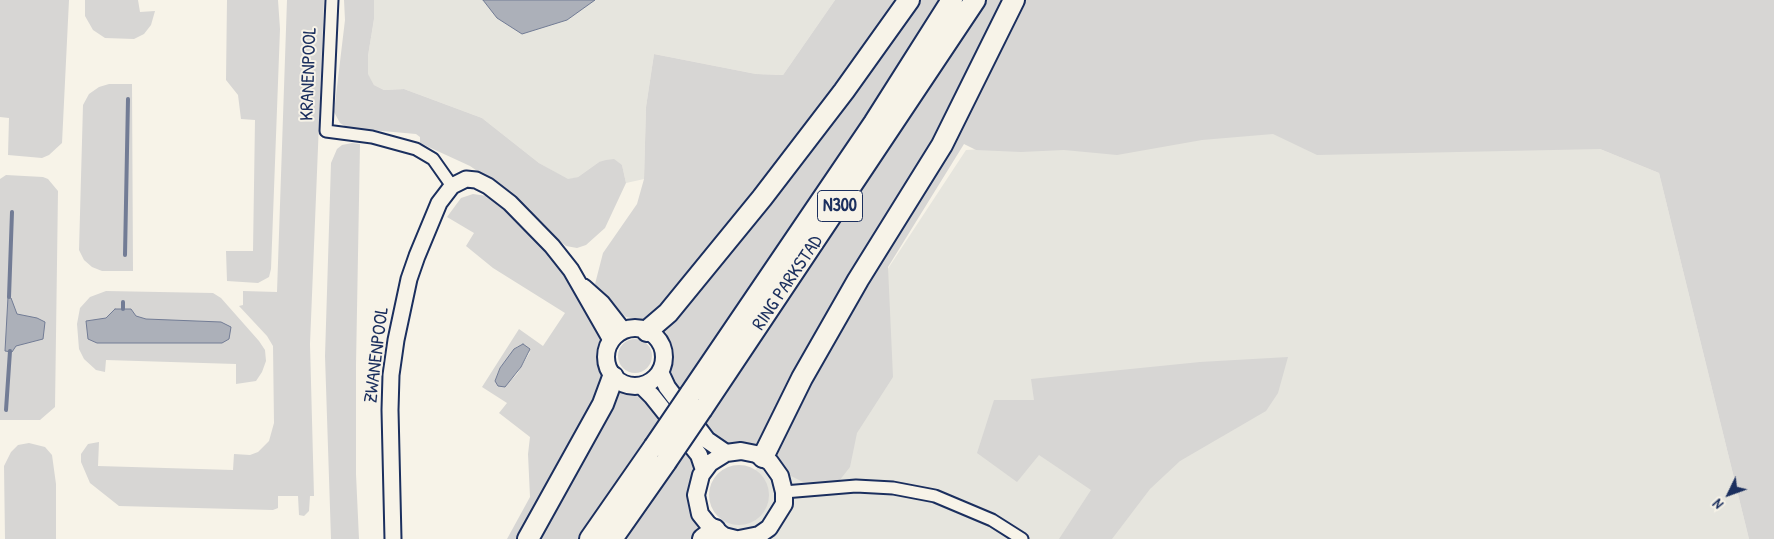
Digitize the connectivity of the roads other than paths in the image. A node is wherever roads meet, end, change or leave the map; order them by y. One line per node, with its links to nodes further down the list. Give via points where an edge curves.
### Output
1 (332, 0): 6 (street, KRANENPOOL, via 326,131 372,137 416,149 433,159)
2 (909, 0): 7 (highway, via 762,198 668,313)
3 (952, 0): 13 (highway, RING PARKSTAD / N300, bridge, via 874,123 690,394)
4 (975, 0): 13 (highway, RING PARKSTAD / N300, bridge, via 702,409)
5 (1014, 0): 14 (highway, N300, via 942,145 858,280 802,378)
6 (452, 186): 8 (street, via 466,179 476,180 500,194 552,246 581,285 592,310); 19 (street, ZWANENPOOL, via 440,203 417,256 396,340 391,375)
7 (647, 331): 8 (main road, via 635,328); 9 (main road, via 663,348 664,361)
8 (617, 335): 10 (main road, via 605,359)
9 (660, 372): 11 (main road, via 650,383); 12 (main road, via 667,388 707,440)
10 (613, 377): 11 (main road, via 623,384); 20 (highway, via 603,404)
11 (642, 386): 15 (main road, via 699,455)
12 (726, 453): 14 (main road, via 749,452); 15 (main road)
13 (659, 455): 21 (highway, RING PARKSTAD / N300); 22 (highway, RING PARKSTAD / N300)
14 (763, 457): 16 (main road, via 776,469)
15 (704, 470): 18 (main road, via 698,482 697,501)
16 (784, 492): 17 (main road, via 784,504); 25 (street, via 856,486 893,488 935,496 992,520)
17 (770, 533): 24 (main road)
18 (709, 535): 23 (main road)
19 (393, 539)
20 (528, 539)
21 (590, 539)
22 (612, 539)
23 (738, 539): 24 (main road)
24 (750, 539)
25 (1022, 539)

